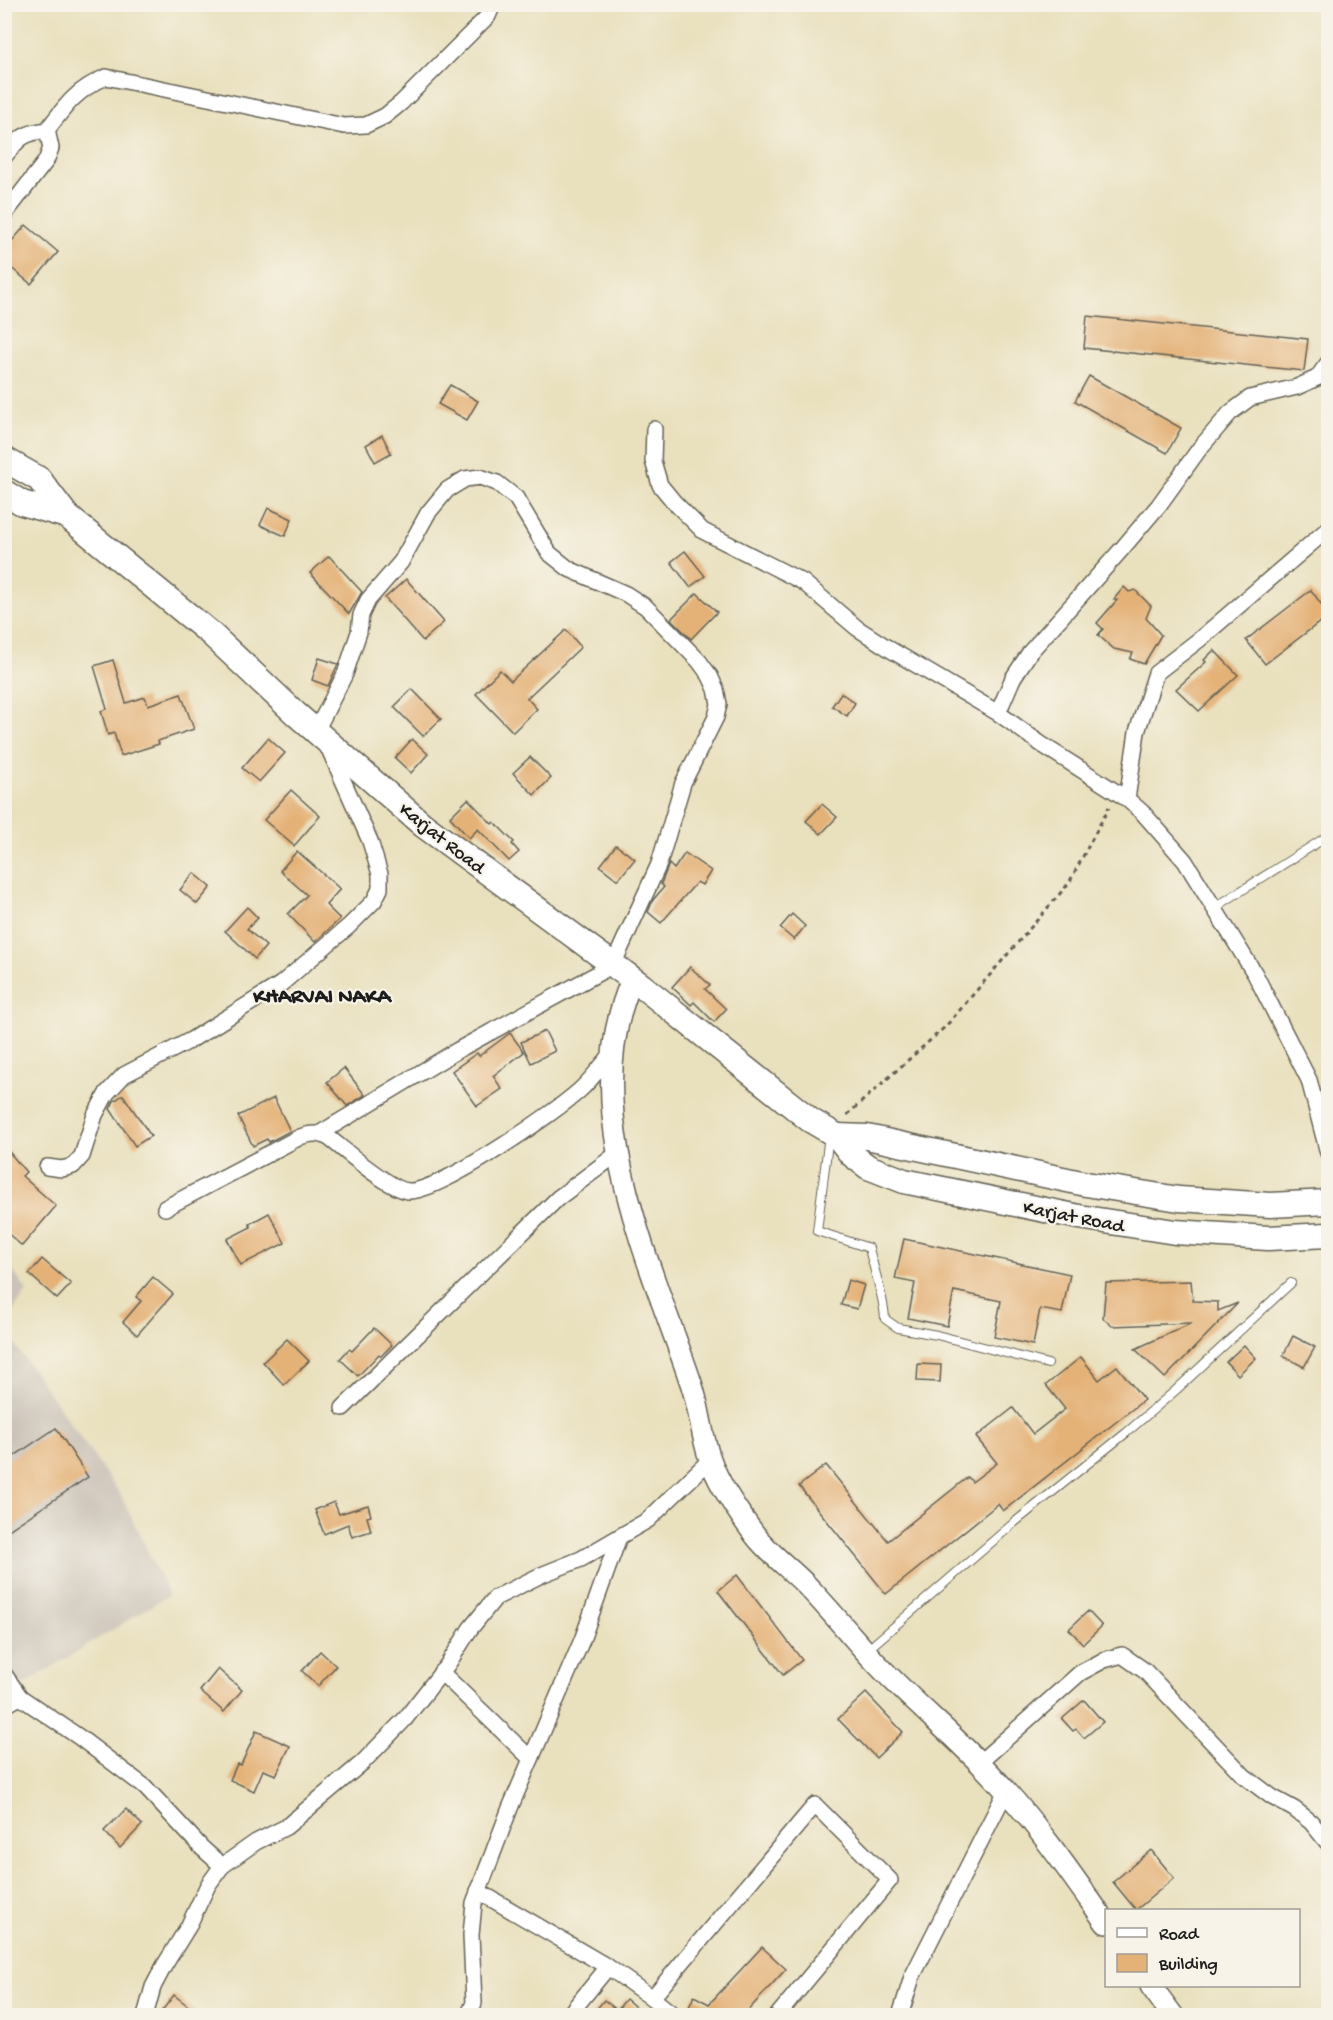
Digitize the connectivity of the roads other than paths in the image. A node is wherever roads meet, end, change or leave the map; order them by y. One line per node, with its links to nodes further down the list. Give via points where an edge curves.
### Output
1 (493, 4): 2 (street, via 488,16 401,103 366,125 344,126 106,77 87,85)
2 (47, 130): 3 (street, via 28,133); 4 (street, via 51,148 46,160)
3 (4, 157)
4 (4, 215)
5 (1329, 363): 11 (street, via 1317,378 1250,398 1230,413 1151,514 1030,652)
6 (654, 429): 11 (street, via 653,461 660,485 703,531 803,582 857,628)
7 (4, 459): 9 (main road, Karjat Road, via 39,479)
8 (4, 492): 9 (main road, Karjat Road, via 22,503)
9 (67, 516): 12 (main road, Karjat Road, via 210,633)
10 (1329, 529): 13 (street, via 1156,673)
11 (998, 713): 13 (street)
12 (320, 734): 16 (main road, Karjat Road, via 423,825); 16 (street, via 345,674 368,600 401,562 428,513 447,490 465,479 480,477 497,483 516,498 549,553 569,569 646,607 699,661 716,689 716,717 683,783); 22 (street, via 370,841 380,874 380,889 374,901 281,984 191,1040 124,1075 107,1093 95,1115 82,1156 73,1166)
13 (1122, 796): 15 (street, via 1143,813 1185,861)
14 (1329, 836): 15 (lane)
15 (1214, 908): 20 (street, via 1255,974 1309,1080)
16 (622, 973): 17 (street, via 622,1001); 18 (street, via 458,1050); 19 (main road, Karjat Road)
17 (611, 1055): 18 (street, via 581,1089 558,1107 497,1150 424,1189 407,1191 389,1183); 21 (street, via 611,1106)
18 (319, 1134): 24 (street, via 300,1137)
19 (833, 1134): 23 (main road, Karjat Road, via 867,1137 1179,1200 1270,1205); 25 (main road, Karjat Road, via 868,1167 904,1181 1079,1217 1175,1232 1268,1238); 27 (lane, via 817,1231 869,1248 885,1319 898,1328)
20 (1328, 1148)
21 (618, 1153): 28 (street, via 558,1198); 29 (street, via 646,1257 693,1386)
22 (47, 1167)
23 (1329, 1202)
24 (165, 1208)
25 (1329, 1235)
26 (1291, 1283): 31 (lane, via 1126,1434 1015,1522)
27 (1048, 1364)
28 (344, 1408)
29 (710, 1460): 30 (street, via 648,1520); 31 (street, via 757,1538 810,1589)
30 (618, 1537): 32 (street, via 581,1559 495,1598); 36 (street, via 582,1640)
31 (865, 1651): 37 (street)
32 (441, 1672): 36 (street); 40 (street, via 405,1719 362,1764 285,1827)
33 (4, 1674): 34 (street)
34 (20, 1697): 35 (street); 40 (street, via 145,1787)
35 (4, 1707)
36 (531, 1759): 41 (street)
37 (979, 1763): 38 (street); 39 (street, via 1080,1673 1104,1660 1122,1656 1145,1671 1244,1776 1311,1822)
38 (1006, 1791): 42 (street); 51 (street, via 912,1977)
39 (1329, 1843)
40 (222, 1866): 46 (street, via 158,1977)
41 (478, 1891): 43 (street); 47 (street, via 471,1935 474,2002)
42 (1105, 1920)
43 (608, 1967): 45 (street); 48 (street)
44 (1152, 1987): 52 (street)
45 (652, 1998): 49 (street); 50 (street, via 814,1805 890,1880)
46 (145, 2016)
47 (468, 2016)
48 (568, 2016)
49 (675, 2016)
50 (777, 2016)
51 (900, 2016)
52 (1173, 2016)

